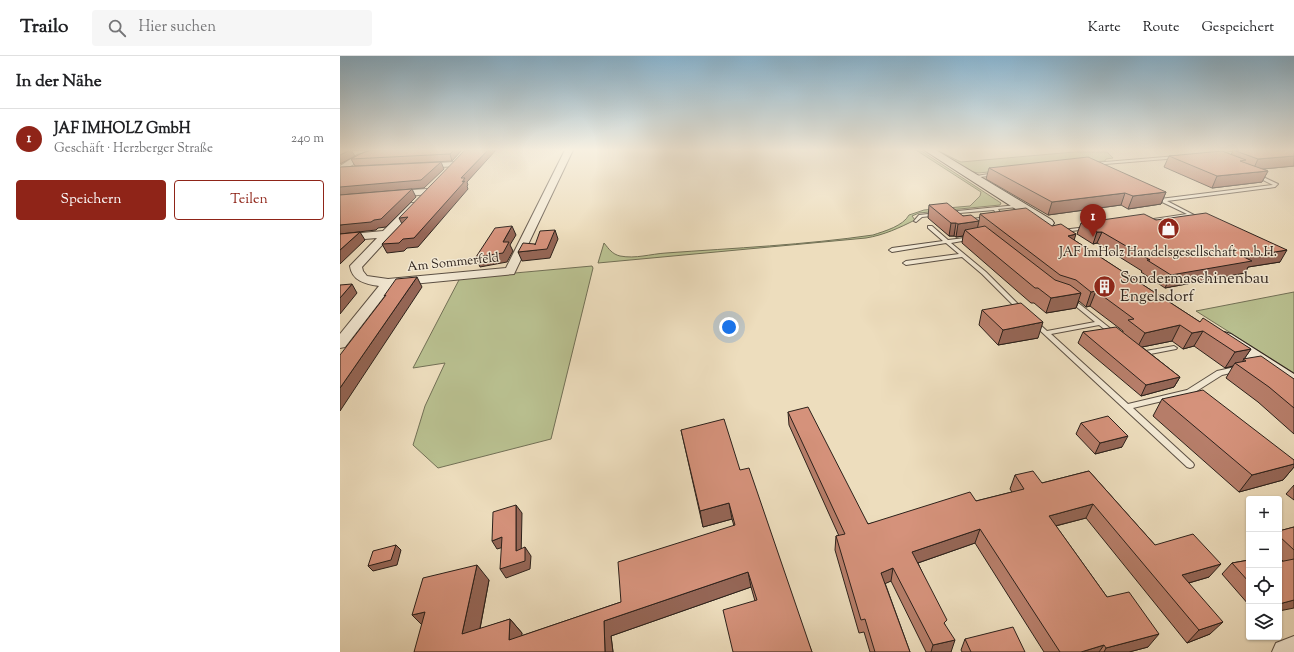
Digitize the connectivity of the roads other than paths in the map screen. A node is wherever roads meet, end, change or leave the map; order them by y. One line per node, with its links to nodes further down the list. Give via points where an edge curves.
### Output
1 (555, 178): 21 (street, Am Sommerfeld, via 510,271)
2 (973, 178): 5 (main road)
3 (1265, 178): 8 (lane, via 1276,184 1275,186 1162,200 1192,215)
4 (388, 195): 13 (street, Am Sommerfeld, via 430,189)
5 (1017, 206): 6 (lane); 12 (main road)
6 (995, 208): 7 (lane, via 925,215); 9 (lane, via 1000,216 966,221)
7 (916, 222)
8 (1138, 222)
9 (972, 226)
10 (930, 227): 16 (lane)
11 (1092, 228): 12 (lane)
12 (1061, 232): 17 (main road)
13 (387, 234): 15 (street); 21 (street, Am Sommerfeld, via 356,266 356,271 364,279)
14 (977, 237): 16 (lane)
15 (340, 238)
16 (947, 242): 18 (lane); 19 (lane)
17 (1083, 246)
18 (892, 250)
19 (963, 255): 20 (lane); 25 (lane)
20 (906, 263)
21 (388, 283): 27 (street)
22 (1060, 295): 23 (lane, via 1068,297)
23 (1100, 323): 25 (lane); 26 (lane)
24 (1208, 327): 30 (main road)
25 (1046, 333): 32 (lane)
26 (1117, 336)
27 (340, 344)
28 (1174, 348): 29 (lane, via 1140,354)
29 (1134, 350)
30 (1263, 363): 31 (main road); 32 (lane, via 1220,373 1189,392)
31 (1294, 384)
32 (1126, 407): 33 (lane)
33 (1190, 466)
34 (1294, 649): 35 (street)
35 (1285, 652)

